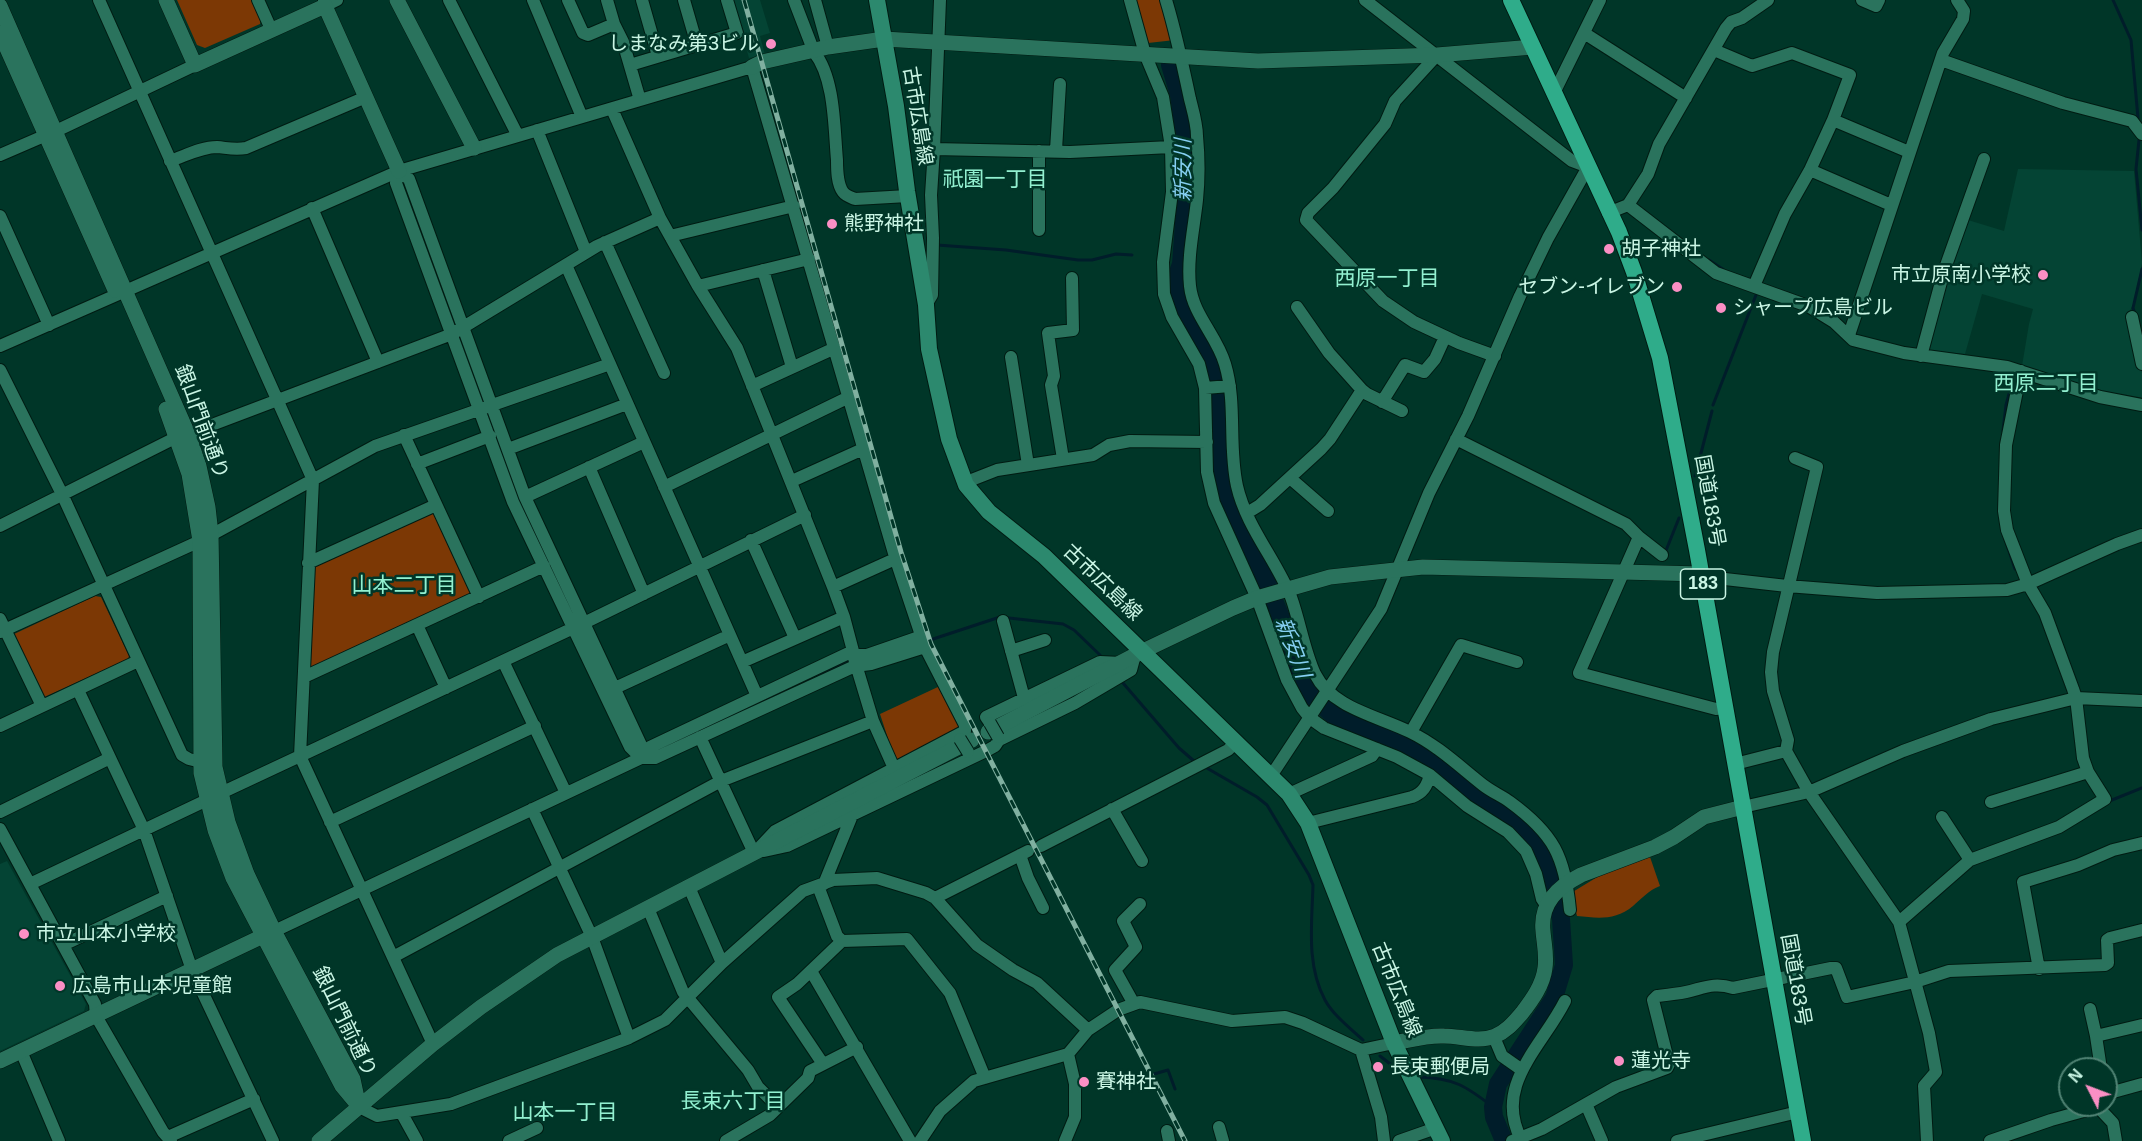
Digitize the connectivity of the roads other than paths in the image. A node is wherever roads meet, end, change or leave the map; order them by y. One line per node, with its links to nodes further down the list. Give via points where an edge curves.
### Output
1 (99, 0): 47 (street)
2 (166, 0): 42 (street)
3 (258, 0): 28 (street)
4 (397, 0): 59 (street)
5 (449, 0): 57 (street)
6 (533, 0): 52 (street)
7 (568, 0): 27 (street, via 583,33 588,35)
8 (607, 0): 27 (street)
9 (642, 0): 39 (street)
10 (684, 0): 33 (street)
11 (727, 0): 33 (street, via 737,33)
12 (794, 0): 35 (street)
13 (815, 0): 35 (street)
14 (877, 0): 31 (main road, 古市広島線)
15 (940, 0): 32 (street)
16 (1130, 0): 37 (street)
17 (1166, 0): 40 (street)
18 (1365, 0): 38 (street)
19 (1511, 0): 34 (highway, 国道183号 / 183)
20 (1600, 0): 30 (street)
21 (1768, 0): 36 (street, via 1731,22)
22 (1862, 0): 23 (street, via 1876,6)
23 (1879, 0)
24 (1957, 0): 41 (street, via 1964,11 1963,19)
25 (329, 2): 28 (street); 48 (street)
26 (0, 6): 55 (street, 銀山門前通り)
27 (614, 24): 43 (street)
28 (271, 29): 42 (street)
29 (0, 33): 55 (street, 銀山門前通り)
30 (1584, 33): 46 (street); 49 (street)
31 (884, 39): 32 (street); 35 (street); 70 (main road, 古市広島線)
32 (938, 42): 37 (street); 60 (street)
33 (697, 45): 39 (street)
34 (1533, 47): 38 (street); 46 (highway, 国道183号 / 183)
35 (821, 50): 44 (street); 70 (street, via 819,58 831,104 842,190 855,199)
36 (1714, 50): 49 (street); 53 (street, via 1752,66 1792,53 1850,75)
37 (1145, 54): 40 (street); 58 (street, via 1163,97)
38 (1437, 55): 40 (street, via 1258,61); 67 (street, via 1572,161); 96 (street, via 1395,101 1385,124 1306,220 1383,301)
39 (658, 56): 43 (street)
40 (1182, 56): 110 (street, via 1197,134 1190,286 1195,306 1225,362)
41 (1941, 60): 56 (street, via 2063,103 2132,121); 63 (street)
42 (195, 65): 47 (street)
43 (630, 65): 50 (street)
44 (752, 67): 50 (street); 73 (street)
45 (1060, 84): 61 (street)
46 (1555, 92): 67 (highway, 国道183号 / 183)
47 (140, 93): 55 (street); 66 (street)
48 (366, 97): 66 (street, via 246,148 200,149); 69 (street)
49 (1686, 98): 71 (street)
50 (640, 100): 51 (street)
51 (612, 109): 52 (street); 77 (street)
52 (582, 117): 54 (street)
53 (1833, 120): 63 (street); 68 (street)
54 (537, 130): 57 (street); 81 (street)
55 (50, 133): 64 (street); 89 (street, 銀山門前通り)
56 (2142, 134)
57 (518, 136): 59 (street)
58 (1171, 147): 61 (street); 111 (street, via 1172,192 1163,262 1164,294 1172,317 1199,364)
59 (474, 148): 69 (street)
60 (934, 149): 62 (street); 90 (street, via 932,296)
61 (1056, 150): 62 (street)
62 (1039, 151): 78 (street)
63 (1909, 152): 72 (street)
64 (0, 155)
65 (1984, 159): 100 (street, via 1944,271)
66 (170, 161): 82 (street)
67 (1588, 168): 75 (highway, 国道183号 / 183); 99 (street, via 1548,238)
68 (1810, 170): 72 (street); 88 (street, via 1785,214)
69 (399, 171): 74 (street); 94 (street, via 409,179)
70 (908, 196): 90 (main road, 古市広島線)
71 (1628, 205): 75 (street); 88 (street, via 1716,273)
72 (1891, 205): 95 (street)
73 (794, 206): 79 (street); 83 (street)
74 (312, 208): 82 (street); 102 (street)
75 (1608, 213): 157 (highway, 国道183号 / 183, via 1634,272 1660,358)
76 (0, 216): 93 (street)
77 (660, 218): 79 (street); 80 (street)
78 (1039, 230)
79 (670, 236): 87 (street)
80 (605, 242): 81 (street); 108 (street)
81 (586, 252): 84 (street)
82 (211, 253): 89 (street); 114 (street)
83 (809, 259): 85 (street); 98 (street)
84 (566, 265): 94 (street); 103 (street)
85 (763, 270): 87 (street); 105 (street)
86 (1072, 278): 130 (street, via 1073,330 1048,333 1054,376 1051,385)
87 (698, 286): 109 (street, via 737,348)
88 (1754, 286): 95 (street, via 1808,306)
89 (122, 293): 93 (street); 122 (street, 銀山門前通り)
90 (926, 305): 137 (main road, 古市広島線, via 930,349 947,427)
91 (1297, 307): 112 (street, via 1329,353)
92 (2132, 317): 104 (street)
93 (49, 325): 97 (street)
94 (458, 331): 102 (street); 118 (street)
95 (1849, 335): 100 (street, via 1853,340)
96 (1445, 337): 99 (street); 115 (street, via 1436,358 1424,372 1406,366)
97 (0, 346)
98 (834, 348): 105 (street); 113 (street)
99 (1495, 356): 124 (street)
100 (1921, 356): 107 (street)
101 (1011, 357): 132 (street)
102 (378, 362): 114 (street)
103 (610, 364): 116 (street); 118 (street)
104 (2142, 364)
105 (792, 368): 109 (street)
106 (0, 370): 139 (street)
107 (2021, 372): 117 (street, via 2100,397); 159 (street, via 2006,445 2004,511 2007,530)
108 (664, 373)
109 (752, 386): 120 (street)
110 (1228, 386): 111 (street); 143 (street, via 1233,400 1232,456)
111 (1206, 388): 126 (street)
112 (1362, 390): 115 (street); 134 (street, via 1330,439)
113 (849, 397): 120 (street); 128 (street)
114 (277, 399): 122 (street); 135 (street)
115 (1382, 402): 119 (street)
116 (627, 404): 125 (street); 127 (street)
117 (2142, 405)
118 (487, 408): 121 (street); 123 (street); 127 (street)
119 (1402, 411)
120 (771, 434): 136 (street); 138 (street)
121 (404, 435): 131 (street); 135 (street)
122 (183, 436): 139 (street); 148 (street, 銀山門前通り, via 199,466 208,507)
123 (490, 436): 131 (street); 153 (street, via 513,502)
124 (1456, 439): 147 (street, via 1626,524); 155 (street)
125 (644, 442): 133 (street); 138 (street)
126 (1207, 442): 130 (street, via 1130,441 1109,445 1093,455); 165 (street, via 1207,472 1214,503)
127 (508, 449): 140 (street)
128 (863, 450): 136 (street); 151 (street)
129 (1795, 458): 160 (street, via 1816,468)
130 (1063, 459): 132 (street)
131 (417, 464): 141 (street)
132 (1028, 465): 137 (street, via 997,470)
133 (589, 467): 140 (street); 163 (street)
134 (1290, 478): 142 (street); 143 (street)
135 (313, 480): 148 (street); 152 (street)
136 (792, 481): 144 (street)
137 (966, 485): 177 (main road, 古市広島線, via 989,512 1044,556)
138 (664, 487): 154 (street)
139 (62, 494): 145 (street); 158 (street)
140 (525, 497): 169 (street)
141 (436, 505): 152 (street); 164 (street)
142 (1328, 511)
143 (1247, 513): 162 (street)
144 (805, 515): 149 (street); 161 (street)
145 (0, 526)
146 (2142, 535): 159 (street)
147 (1639, 537): 150 (street); 156 (street)
148 (205, 538): 158 (street); 207 (street, 銀山門前通り); 217 (street, 銀山門前通り)
149 (751, 540): 154 (street); 172 (street)
150 (1662, 555)
151 (895, 559): 161 (street); 174 (street)
152 (308, 563): 182 (street)
153 (544, 566): 164 (street); 169 (street)
154 (699, 566): 163 (street); 171 (street)
155 (1398, 569): 156 (street); 162 (street, via 1330,577); 186 (street, via 1381,609)
156 (1625, 572): 157 (street); 192 (street, via 1579,673 1716,709)
157 (1701, 574): 160 (street); 192 (highway, 国道183号 / 183)
158 (104, 584): 170 (street); 178 (street)
159 (2028, 584): 160 (street, via 2007,590 1877,594); 189 (street, via 2045,614)
160 (1787, 586): 203 (street, via 1771,672 1778,714 1788,740)
161 (832, 587): 166 (street)
162 (1285, 590): 165 (street); 186 (street)
163 (644, 594): 169 (street)
164 (479, 597): 168 (street)
165 (1260, 598): 177 (street); 193 (street, via 1287,680 1302,708)
166 (844, 617): 172 (street); 176 (street)
167 (1003, 621): 175 (street)
168 (417, 625): 182 (street); 183 (street)
169 (579, 626): 179 (street); 184 (street); 206 (street, via 630,747)
170 (2, 627): 191 (street)
171 (730, 635): 180 (street); 184 (street)
172 (795, 638): 180 (street)
173 (1045, 640): 175 (street)
174 (923, 641): 176 (street, via 871,664); 201 (street, via 965,725)
175 (1011, 651): 188 (street)
176 (854, 659): 187 (street); 194 (street); 199 (street)
177 (1133, 660): 188 (street, via 1100,662); 198 (street); 198 (street, via 1112,681 1075,704); 200 (main road, 古市広島線)
178 (138, 661): 185 (street); 207 (street, via 182,755)
179 (503, 661): 183 (street); 196 (street)
180 (742, 662): 187 (street)
181 (1517, 662): 197 (street, via 1461,645)
182 (303, 677): 204 (street)
183 (446, 688): 204 (street)
184 (615, 688): 206 (street, via 641,745)
185 (78, 690): 191 (street); 205 (street)
186 (1326, 692): 193 (street); 197 (street)
187 (757, 696): 206 (street, via 650,747)
188 (1024, 698): 198 (street, via 986,717)
189 (2076, 698): 190 (street); 210 (street); 214 (street, via 1992,719 1903,751)
190 (2142, 701)
191 (42, 706): 195 (street)
192 (1725, 708): 208 (highway, 国道183号 / 183)
193 (1312, 714): 202 (street, via 1324,728); 212 (street)
194 (873, 721): 209 (street); 213 (street)
195 (0, 726)
196 (535, 726): 215 (street); 225 (street)
197 (1411, 732): 237 (street, via 1531,818 1548,836 1559,856)
198 (994, 733): 201 (street, via 995,746)
199 (700, 737): 206 (street, via 655,758); 213 (street)
200 (1235, 743): 212 (main road, 古市広島線); 221 (street)
201 (966, 745): 223 (street); 232 (street)
202 (1377, 749): 211 (street); 216 (street, via 1372,756)
203 (1786, 751): 208 (street); 214 (street)
204 (300, 756): 217 (street); 225 (street)
205 (110, 758): 222 (street); 228 (street)
206 (641, 758): 215 (street)
207 (201, 762): 217 (street, 銀山門前通り, via 201,773)
208 (1736, 764): 219 (highway, 国道183号 / 183)
209 (893, 766)
210 (2088, 772): 218 (street); 233 (street, via 2105,799 2059,827)
211 (1430, 775): 226 (street, via 1427,785 1412,797); 244 (street, via 1467,806 1508,832 1526,851)
212 (1271, 776): 216 (main road, 古市広島線)
213 (721, 781): 232 (street); 235 (street)
214 (1809, 792): 219 (street); 248 (street)
215 (566, 793): 220 (street)
216 (1289, 794): 226 (main road, 古市広島線)
217 (214, 797): 228 (street); 250 (street, 銀山門前通り, via 228,822)
218 (1991, 802)
219 (1743, 807): 237 (street, via 1704,816 1655,847); 259 (highway, 国道183号 / 183)
220 (532, 809): 235 (street); 240 (street)
221 (1112, 809): 230 (street); 234 (street)
222 (0, 812)
223 (853, 813): 232 (street, via 787,846); 238 (street)
224 (1942, 817): 233 (street)
225 (330, 822): 240 (street)
226 (1308, 823): 272 (main road, 古市広島線)
227 (0, 829): 231 (street)
228 (144, 830): 236 (street); 241 (street)
229 (2142, 843): 256 (street, via 2023,882)
230 (1041, 846)
231 (6, 853): 236 (street)
232 (754, 853): 239 (street)
233 (1970, 860): 248 (street)
234 (1142, 861)
235 (559, 866): 251 (street); 254 (street)
236 (30, 884): 253 (street)
237 (1565, 884): 244 (street); 247 (street)
238 (821, 885): 242 (street, via 833,880 877,878); 252 (street); 255 (street, via 803,891)
239 (689, 887): 245 (street); 255 (street)
240 (362, 890): 250 (street); 254 (street)
241 (167, 896): 253 (street); 257 (street)
242 (935, 898): 246 (street, via 1024,853 1028,878); 267 (street, via 977,945 1036,983)
243 (1140, 904): 263 (street, via 1123,921 1136,947 1116,970)
244 (1547, 904): 269 (street, via 1543,930 1545,971 1539,989 1510,1027)
245 (648, 908): 251 (street); 261 (street)
246 (1043, 908)
247 (1570, 910)
248 (1899, 922): 260 (street)
249 (2142, 930): 256 (street, via 2107,940 2108,963 2104,965)
250 (269, 934): 257 (street); 286 (street, 銀山門前通り, via 353,1079)
251 (592, 937): 270 (street); 271 (street, via 557,955)
252 (842, 941): 258 (street); 281 (street, via 907,939 950,993)
253 (63, 945): 265 (street, via 95,1004)
254 (393, 957): 271 (street)
255 (722, 963): 261 (street)
256 (2039, 969): 260 (street, via 1949,970)
257 (192, 970): 265 (street); 284 (street)
258 (811, 971): 273 (street); 279 (street, via 778,997)
259 (1774, 979): 260 (street, via 1836,968 1847,997); 285 (street, via 1733,988 1706,985 1654,997 1667,1068 1616,1087); 289 (highway, 国道183号 / 183)
260 (1915, 982): 312 (street, via 1936,1072 1924,1086)
261 (687, 998): 270 (street, via 665,1020); 287 (street)
262 (1565, 1001): 280 (street)
263 (1134, 1004): 267 (street); 274 (street, via 1232,1021 1285,1017)
264 (2090, 1009): 268 (street)
265 (96, 1016): 275 (street); 295 (street)
266 (2142, 1025): 268 (street)
267 (1088, 1030): 276 (street)
268 (2096, 1036): 277 (street)
269 (1494, 1037): 272 (street, via 1427,1036); 280 (street, via 1502,1056)
270 (629, 1038): 288 (street, via 451,1104)
271 (433, 1044): 286 (street)
272 (1394, 1044): 274 (street); 294 (main road, 古市広島線)
273 (857, 1047): 279 (street); 303 (street)
274 (1361, 1050): 307 (street)
275 (21, 1051): 278 (street); 298 (street)
276 (1068, 1054): 281 (street); 305 (street, via 1075,1084 1075,1117)
277 (2099, 1057)
278 (0, 1061)
279 (823, 1064): 287 (street, via 810,1071 808,1078)
280 (1522, 1070): 297 (street, via 1514,1089 1512,1116)
281 (985, 1078): 304 (street, via 974,1081 940,1111)
282 (2142, 1084): 283 (street)
283 (2118, 1091)
284 (254, 1099): 295 (street); 299 (street)
285 (1586, 1104): 297 (street); 309 (street)
286 (359, 1107): 288 (street, via 376,1116); 300 (street)
287 (777, 1107): 302 (street)
288 (401, 1112): 296 (street)
289 (1798, 1112): 310 (street); 311 (highway, 国道183号 / 183)
290 (2062, 1117): 313 (street)
291 (2108, 1117): 314 (street)
292 (1219, 1127): 306 (street)
293 (537, 1128): 301 (street)
294 (1439, 1135): 308 (street)
295 (169, 1139)
296 (412, 1139)
297 (1517, 1140)
298 (59, 1141)
299 (273, 1141)
300 (319, 1141)
301 (509, 1141)
302 (726, 1141)
303 (910, 1141)
304 (920, 1141)
305 (1065, 1141)
306 (1223, 1141)
307 (1384, 1141)
308 (1399, 1141)
309 (1602, 1141)
310 (1677, 1141)
311 (1803, 1141)
312 (1927, 1141)
313 (1990, 1141)
314 (2116, 1141)

